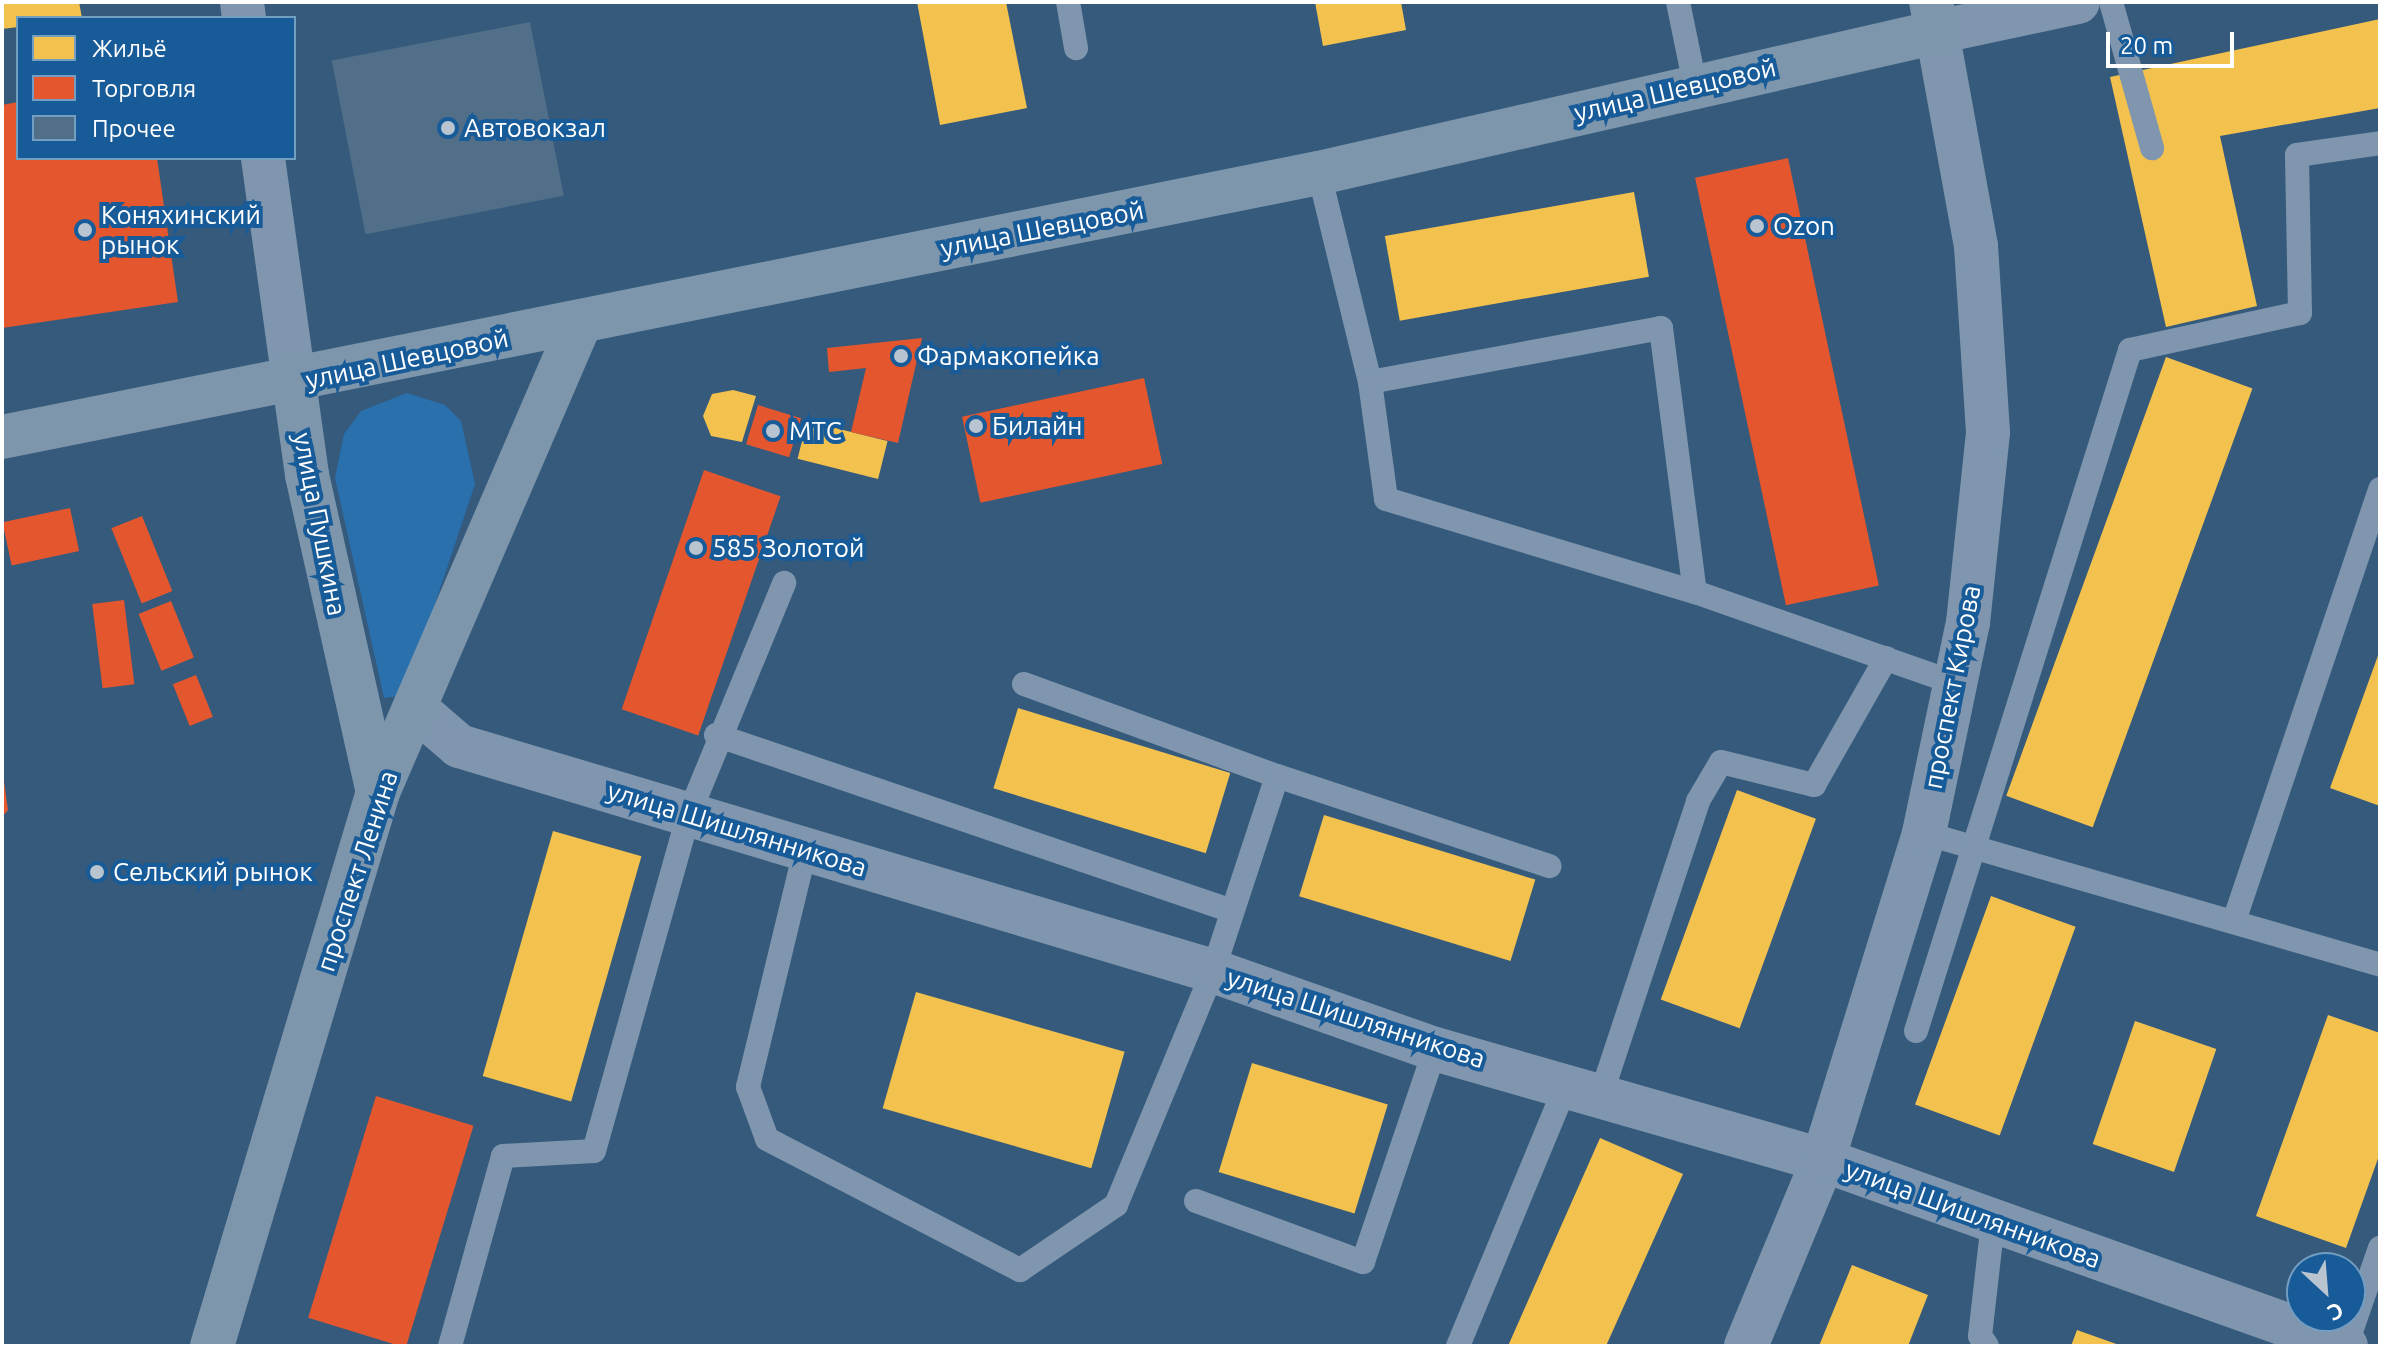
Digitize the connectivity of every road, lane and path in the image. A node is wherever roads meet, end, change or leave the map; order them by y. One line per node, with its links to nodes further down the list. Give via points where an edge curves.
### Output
1 (1068, 2): 6 (lane)
2 (1678, 2): 7 (lane)
3 (2078, 2): 5 (street, улица Шевцовой)
4 (2111, 2): 9 (lane)
5 (1934, 17): 7 (main road, улица Шевцовой); 20 (street, проспект Кирова, via 1976,246 1988,432)
6 (1076, 48)
7 (1695, 85): 11 (main road, улица Шевцовой)
8 (2380, 143): 28 (lane, via 2297,155 2300,313 2130,350)
9 (2152, 148)
10 (263, 160): 13 (street, улица Пушкина)
11 (1319, 173): 12 (main road, улица Шевцовой); 14 (lane)
12 (580, 323): 13 (main road, улица Шевцовой); 22 (main road, проспект Ленина)
13 (294, 382): 15 (main road, улица Шевцовой); 25 (main road, улица Пушкина, via 307,475)
14 (1370, 382): 18 (lane, via 1386,499); 18 (lane, via 1661,328)
15 (2, 437)
16 (2380, 489): 32 (lane)
17 (784, 583): 23 (lane)
18 (1695, 592): 19 (lane)
19 (1886, 658): 20 (lane); 37 (lane, via 1814,785 1721,762 1698,801)
20 (1955, 683): 27 (street, проспект Кирова)
21 (1024, 684): 24 (lane)
22 (416, 709): 25 (main road, проспект Ленина); 26 (street, улица Шишлянникова, via 459,746)
23 (716, 735): 26 (lane); 31 (lane)
24 (1277, 776): 30 (lane); 31 (lane)
25 (378, 792): 42 (main road, проспект Ленина)
26 (689, 814): 29 (street, улица Шишлянникова); 43 (lane, via 594,1151 503,1156)
27 (1924, 833): 28 (lane); 38 (street, проспект Кирова)
28 (1976, 849): 32 (lane); 35 (lane)
29 (805, 851): 34 (street, улица Шишлянникова); 34 (lane, via 748,1087 767,1139 1020,1270 1116,1205)
30 (1549, 866)
31 (1232, 911): 34 (lane)
32 (2234, 921): 33 (lane)
33 (2380, 965)
34 (1213, 971): 36 (street, улица Шишлянникова)
35 (1916, 1031)
36 (1435, 1049): 37 (street, улица Шишлянникова); 39 (lane, via 1363,1262)
37 (1585, 1087): 38 (street, улица Шишлянникова); 44 (lane)
38 (1823, 1160): 40 (street, улица Шишлянникова); 45 (street, проспект Кирова)
39 (1196, 1201)
40 (1993, 1222): 46 (lane, via 1980,1336); 47 (street, улица Шишлянникова)
41 (2380, 1248): 47 (lane)
42 (212, 1346)
43 (450, 1346)
44 (1458, 1346)
45 (1746, 1346)
46 (1987, 1346)
47 (2346, 1346)

